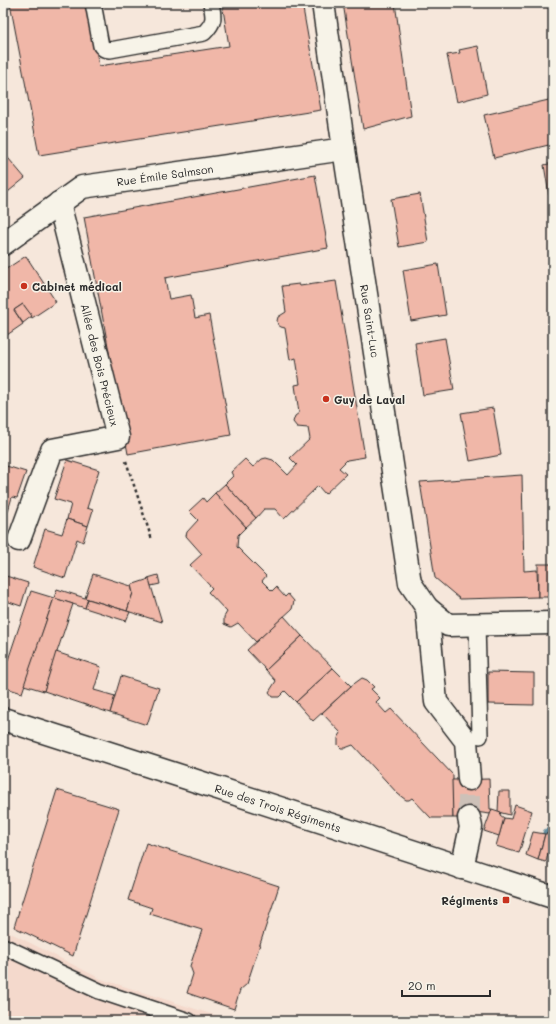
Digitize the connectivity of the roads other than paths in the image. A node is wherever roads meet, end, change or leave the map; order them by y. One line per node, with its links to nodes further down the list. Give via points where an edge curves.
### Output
1 (93, 3): 2 (lane, via 100,46 110,50 204,33 212,25)
2 (212, 3)
3 (323, 3): 4 (street, Rue Saint-Luc)
4 (344, 149): 5 (street, Rue Émile Salmson, via 82,187); 8 (street, Rue Saint-Luc, via 410,583)
5 (59, 203): 6 (street, Rue Émile Salmson); 7 (street, Allée des Bois Précieux, via 118,437 52,450)
6 (3, 244)
7 (19, 540)
8 (427, 608): 10 (street, Rue Saint-Luc, via 448,625); 13 (street, via 436,702 466,741)
9 (553, 623): 10 (street)
10 (478, 624): 12 (lane)
11 (3, 719): 15 (street, Rue des Trois Régiments)
12 (480, 736)
13 (469, 779)
14 (469, 818): 15 (street, via 471,827)
15 (462, 868): 16 (street, Rue des Trois Régiments)
16 (553, 897)
17 (3, 946): 18 (lane, via 99,991)
18 (189, 1021)

